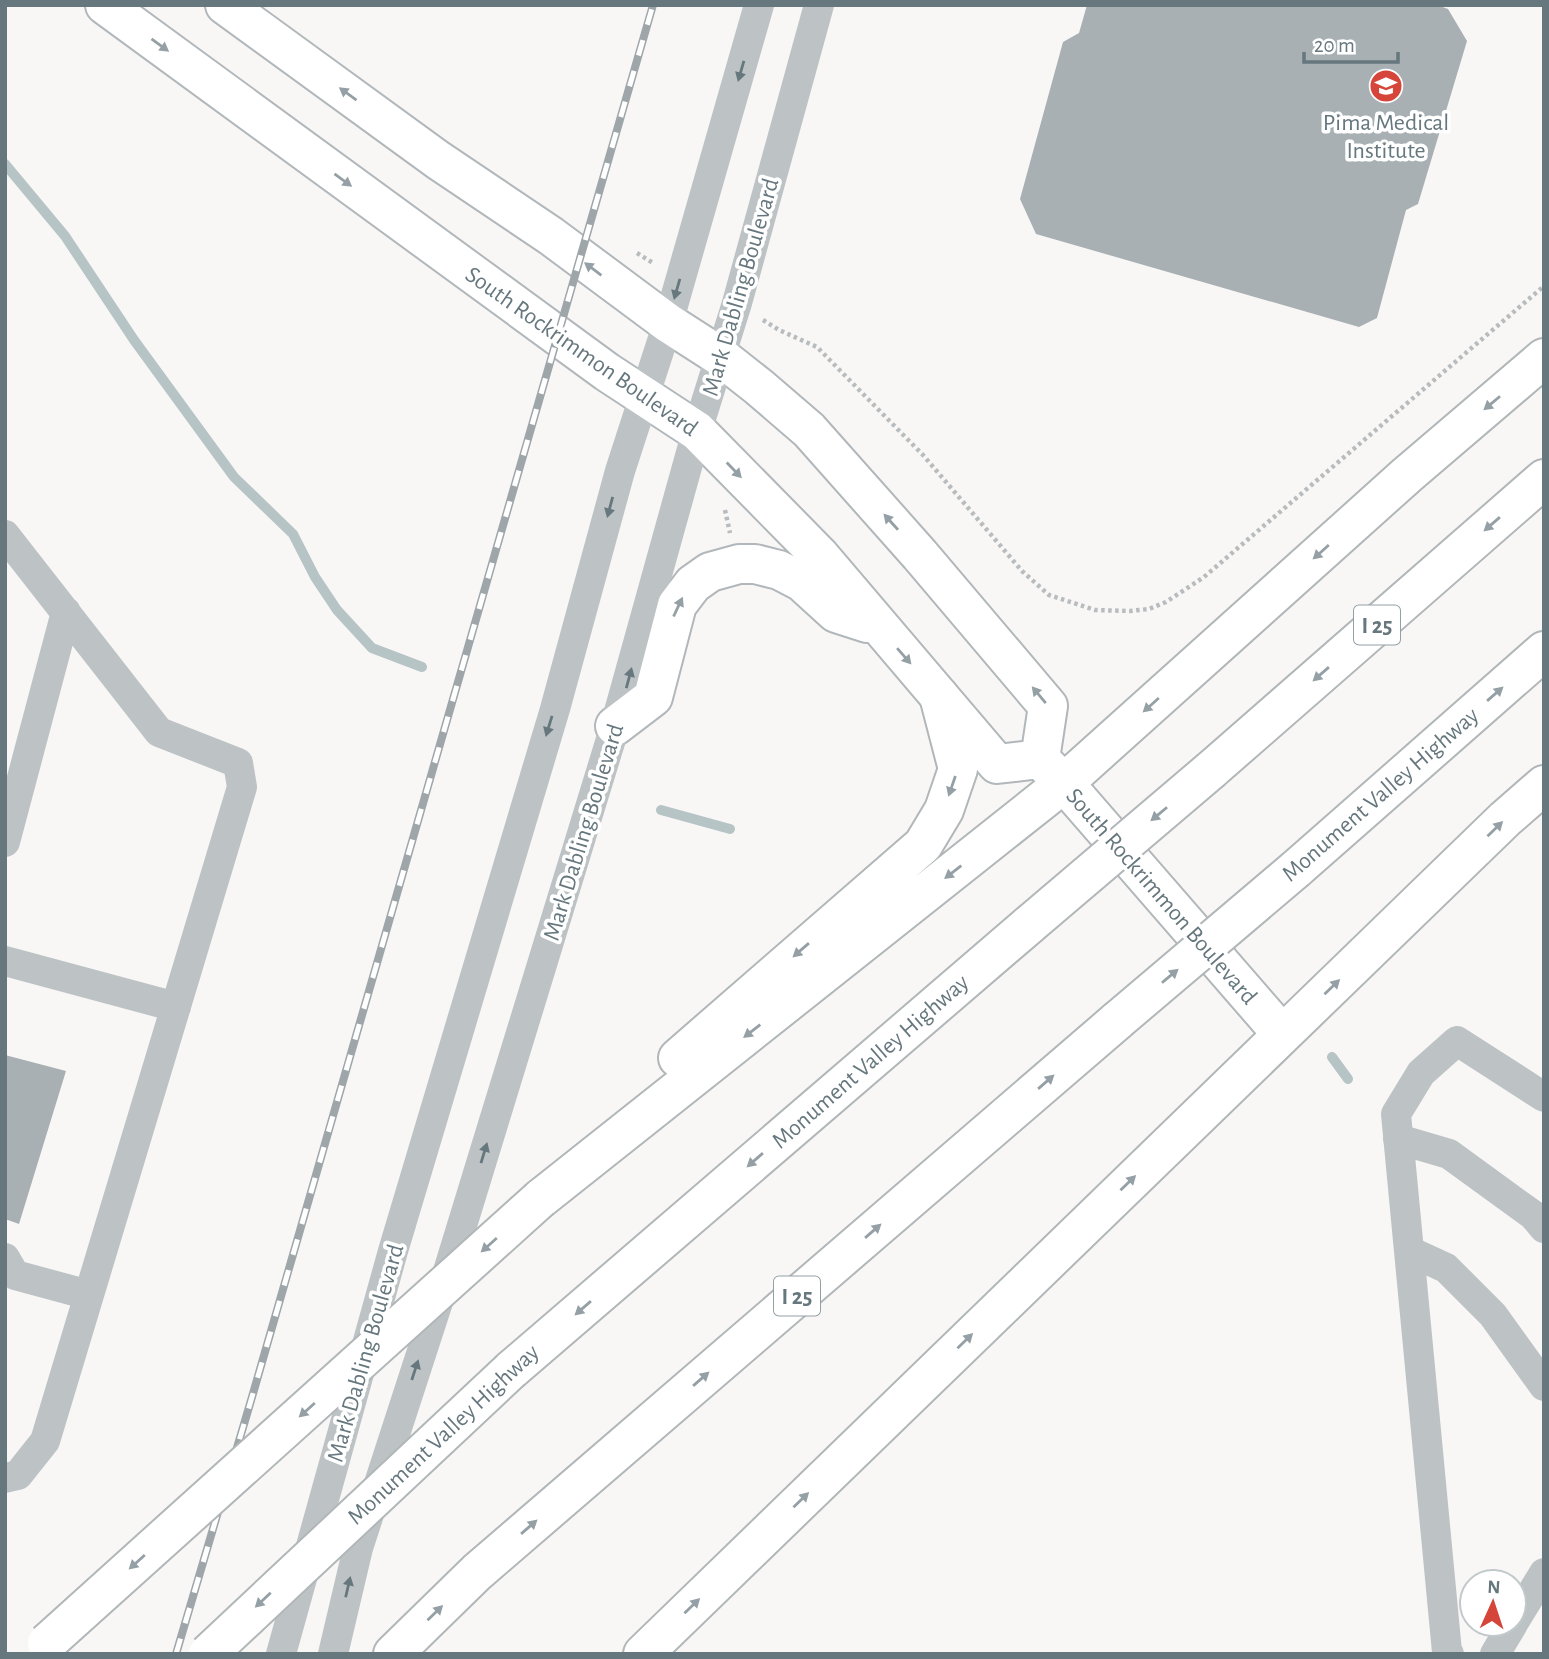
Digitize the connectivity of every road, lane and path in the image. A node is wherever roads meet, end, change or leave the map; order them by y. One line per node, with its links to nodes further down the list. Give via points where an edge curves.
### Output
1 (104, 5): 12 (main road, South Rockrimmon Boulevard, one-way to 12)
2 (225, 5): 9 (main road, one-way to 2)
3 (759, 5): 6 (street, Mark Dabling Boulevard, one-way to 6)
4 (819, 5): 8 (street, Mark Dabling Boulevard)
5 (635, 251): 6 (path)
6 (680, 279): 9 (street, Mark Dabling Boulevard, one-way to 9)
7 (1544, 286): 8 (path, via 1204,578 1166,602 1130,611 1095,610 1042,589 923,456 817,348)
8 (737, 303): 10 (street, Mark Dabling Boulevard)
9 (668, 323): 10 (main road); 12 (street, Mark Dabling Boulevard)
10 (721, 357): 13 (street, Mark Dabling Boulevard); 23 (main road, one-way to 10, via 1048,706 809,430)
11 (1544, 358): 23 (main road, one-way to 23)
12 (644, 397): 13 (main road, South Rockrimmon Boulevard); 43 (street, Mark Dabling Boulevard, one-way to 43, via 393,1251)
13 (697, 431): 19 (main road, South Rockrimmon Boulevard, one-way to 19, via 820,556); 22 (street, Mark Dabling Boulevard, one-way to 13)
14 (1544, 480): 42 (main road, Monument Valley Highway / I 25, one-way to 42, bridge, via 510,1370)
15 (724, 506): 17 (path)
16 (5, 535): 18 (street)
17 (731, 537)
18 (66, 612): 25 (street); 27 (street, via 159,732 238,763 242,787)
19 (880, 628): 21 (main road, South Rockrimmon Boulevard, one-way to 21); 22 (main road, one-way to 19, via 653,698 677,605 693,584 710,572 739,564 779,570 802,582 836,613)
20 (1544, 651): 45 (main road, Monument Valley Highway / I 25, one-way to 20, bridge, via 477,1572)
21 (939, 696): 23 (main road, South Rockrimmon Boulevard, via 997,764); 31 (main road, one-way to 31, via 958,769 944,810 923,845)
22 (615, 726): 44 (street, Mark Dabling Boulevard, one-way to 22, via 358,1548)
23 (1052, 771): 28 (main road, South Rockrimmon Boulevard); 31 (main road, one-way to 31)
24 (1544, 785): 28 (main road, one-way to 24)
25 (5, 842)
26 (5, 961): 27 (street)
27 (176, 1007): 35 (street)
28 (1282, 1034): 46 (main road, one-way to 28)
29 (1544, 1097): 30 (street, via 1457,1041 1421,1073 1396,1114)
30 (1398, 1139): 32 (street, via 1449,1154); 33 (street)
31 (598, 1140): 41 (main road, one-way to 41, bridge, via 540,1199)
32 (1544, 1227)
33 (1409, 1251): 36 (street, via 1446,1268 1493,1315); 47 (street)
34 (5, 1258): 35 (street, via 15,1275)
35 (89, 1295): 37 (street, via 45,1441 18,1475)
36 (1544, 1386)
37 (5, 1478)
38 (1544, 1573): 39 (street)
39 (1528, 1599)
40 (1504, 1638): 48 (street)
41 (41, 1648)
42 (208, 1654)
43 (281, 1654)
44 (333, 1654)
45 (393, 1654)
46 (643, 1654)
47 (1449, 1654)
48 (1495, 1654)

